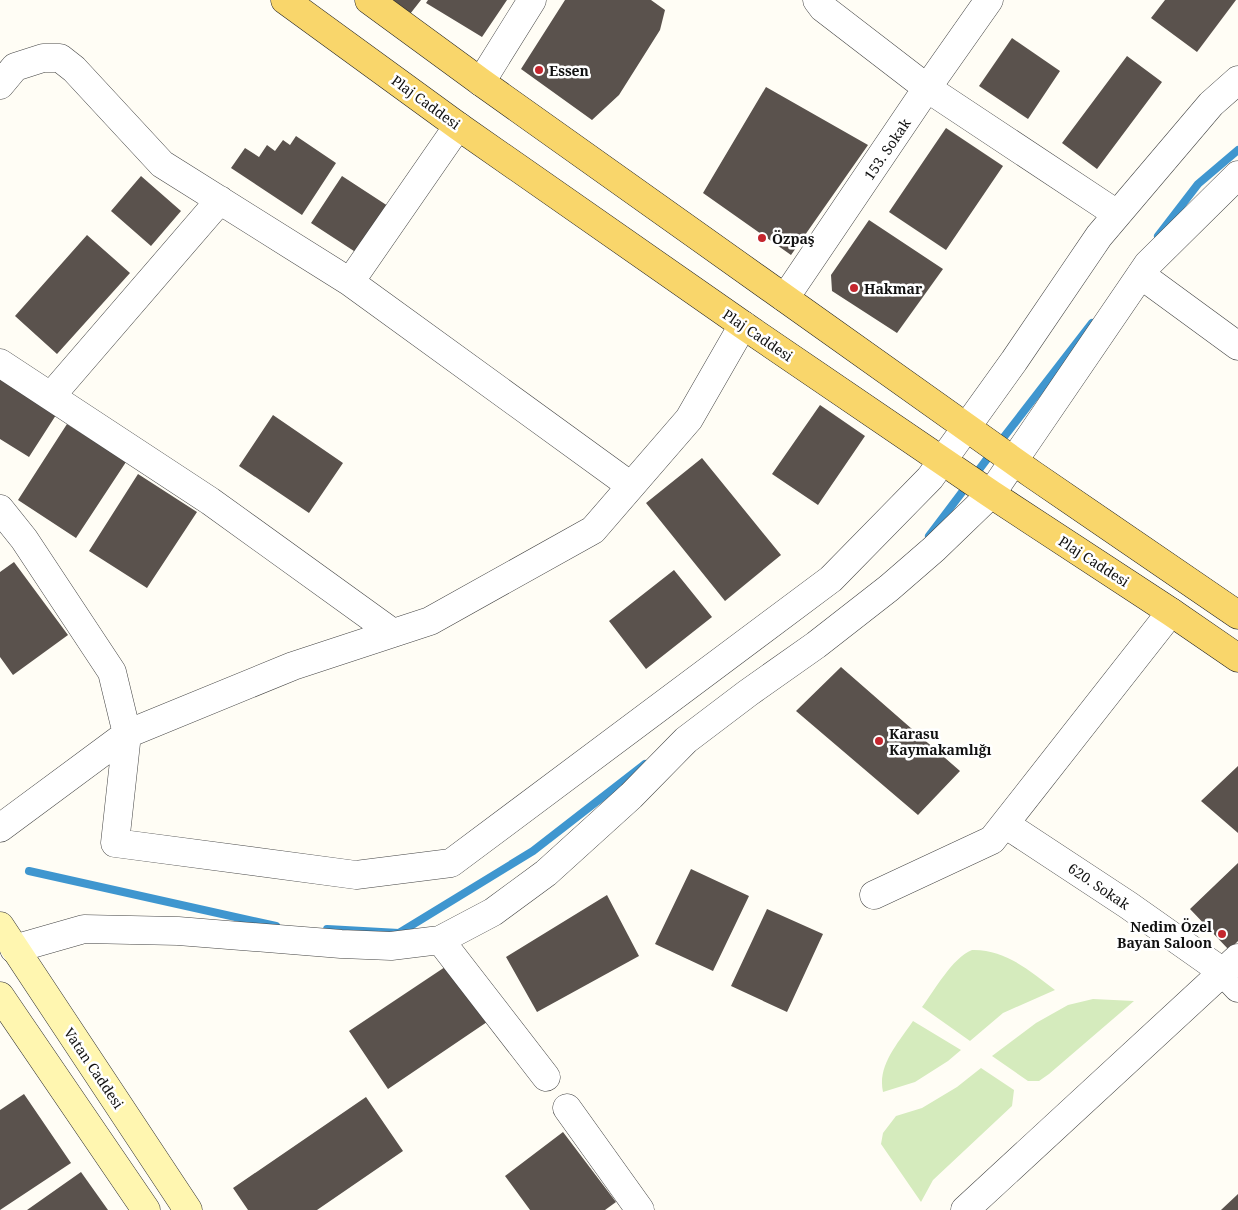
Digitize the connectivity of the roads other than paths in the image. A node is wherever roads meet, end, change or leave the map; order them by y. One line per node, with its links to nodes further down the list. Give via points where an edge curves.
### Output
1 (285, 0): 10 (main road, Plaj Caddesi)
2 (370, 0): 7 (main road)
3 (532, 0): 7 (street)
4 (818, 0): 9 (street, via 823,8)
5 (989, 0): 9 (street, 153. Sokak)
6 (1238, 80): 13 (street, via 1211,104)
7 (481, 82): 16 (main road)
8 (0, 85): 12 (street, via 15,67 43,58 60,58 162,164)
9 (927, 88): 13 (street); 16 (street, 153. Sokak)
10 (458, 126): 15 (street); 17 (main road, Plaj Caddesi)
11 (1238, 175): 14 (street, via 1148,264)
12 (220, 200): 15 (street); 20 (street)
13 (1117, 214): 21 (street)
14 (1141, 275): 18 (street); 23 (street)
15 (350, 282): 24 (street)
16 (785, 298): 21 (main road)
17 (743, 325): 22 (main road, Plaj Caddesi); 24 (street, via 689,419)
18 (1238, 346)
19 (0, 363): 20 (street)
20 (51, 396): 29 (street, via 210,501)
21 (966, 427): 22 (street); 23 (main road)
22 (942, 460): 25 (main road, Plaj Caddesi); 31 (street, via 930,478 831,579 451,863 356,875 114,843)
23 (1014, 462): 25 (street); 28 (main road)
24 (631, 486): 29 (street, via 593,530 430,620)
25 (991, 494): 27 (main road, Plaj Caddesi); 36 (street, via 889,588 686,740 631,796 546,873 493,912)
26 (0, 509): 31 (street, via 24,539 112,672)
27 (1172, 612): 30 (main road, Plaj Caddesi); 32 (street)
28 (1238, 615)
29 (393, 633): 31 (street, via 293,666)
30 (1238, 658)
31 (127, 734): 33 (street)
32 (1005, 824): 34 (street, via 992,840); 37 (street, 620. Sokak)
33 (0, 828)
34 (874, 895)
35 (7, 938): 36 (street, via 84,929 178,931 381,946); 42 (main road, Vatan Caddesi)
36 (440, 940): 39 (street)
37 (1233, 973): 44 (street)
38 (0, 996): 41 (main road)
39 (546, 1077)
40 (567, 1108): 43 (street)
41 (146, 1210)
42 (188, 1210)
43 (640, 1210)
44 (966, 1210)

